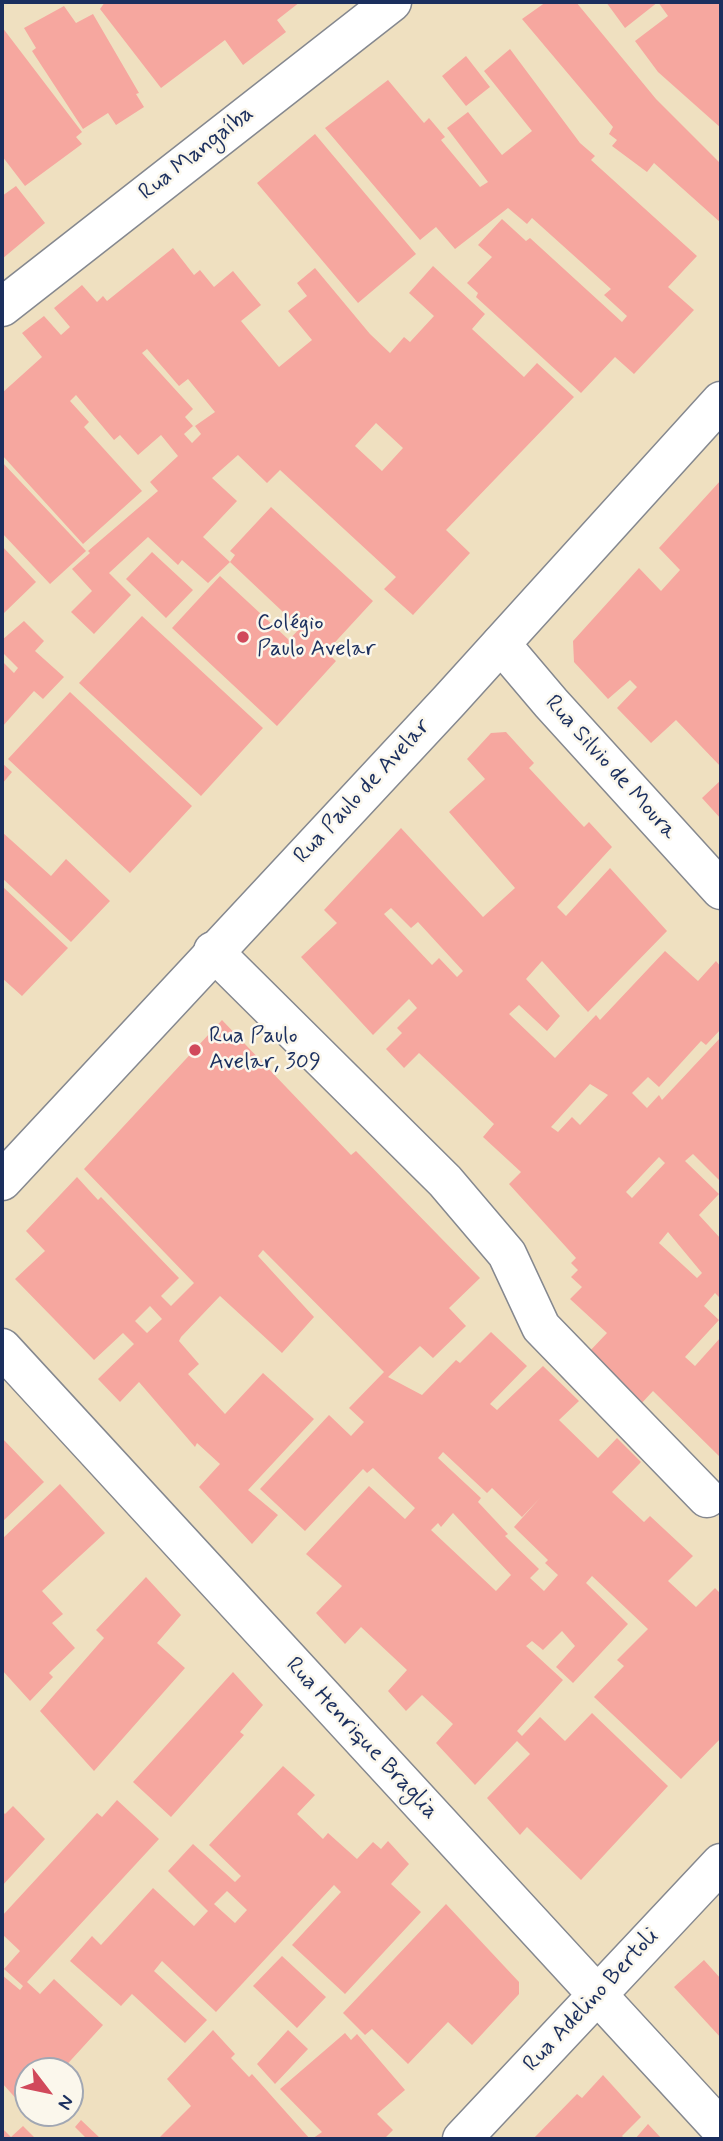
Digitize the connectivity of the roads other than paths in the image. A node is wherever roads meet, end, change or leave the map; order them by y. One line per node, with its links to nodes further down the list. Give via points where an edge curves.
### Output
1 (392, 2): 2 (street, Rua Mangaíba)
2 (2, 307)
3 (721, 401): 4 (street, Rua Paulo de Avelar)
4 (501, 643): 5 (street, Rua Silvio de Moura); 6 (street, Rua Paulo de Avelar)
5 (721, 890)
6 (213, 951): 7 (street, Rua Paulo de Avelar); 9 (street, via 445,1181 507,1254 541,1327)
7 (2, 1181)
8 (2, 1348): 11 (street, Rua Henrique Braglia)
9 (707, 1498)
10 (721, 1863): 11 (street, Rua Adelino Bertoli)
11 (597, 1997): 12 (street, Rua Henrique Braglia); 13 (street, Rua Adelino Bertoli)
12 (721, 2129)
13 (462, 2139)

